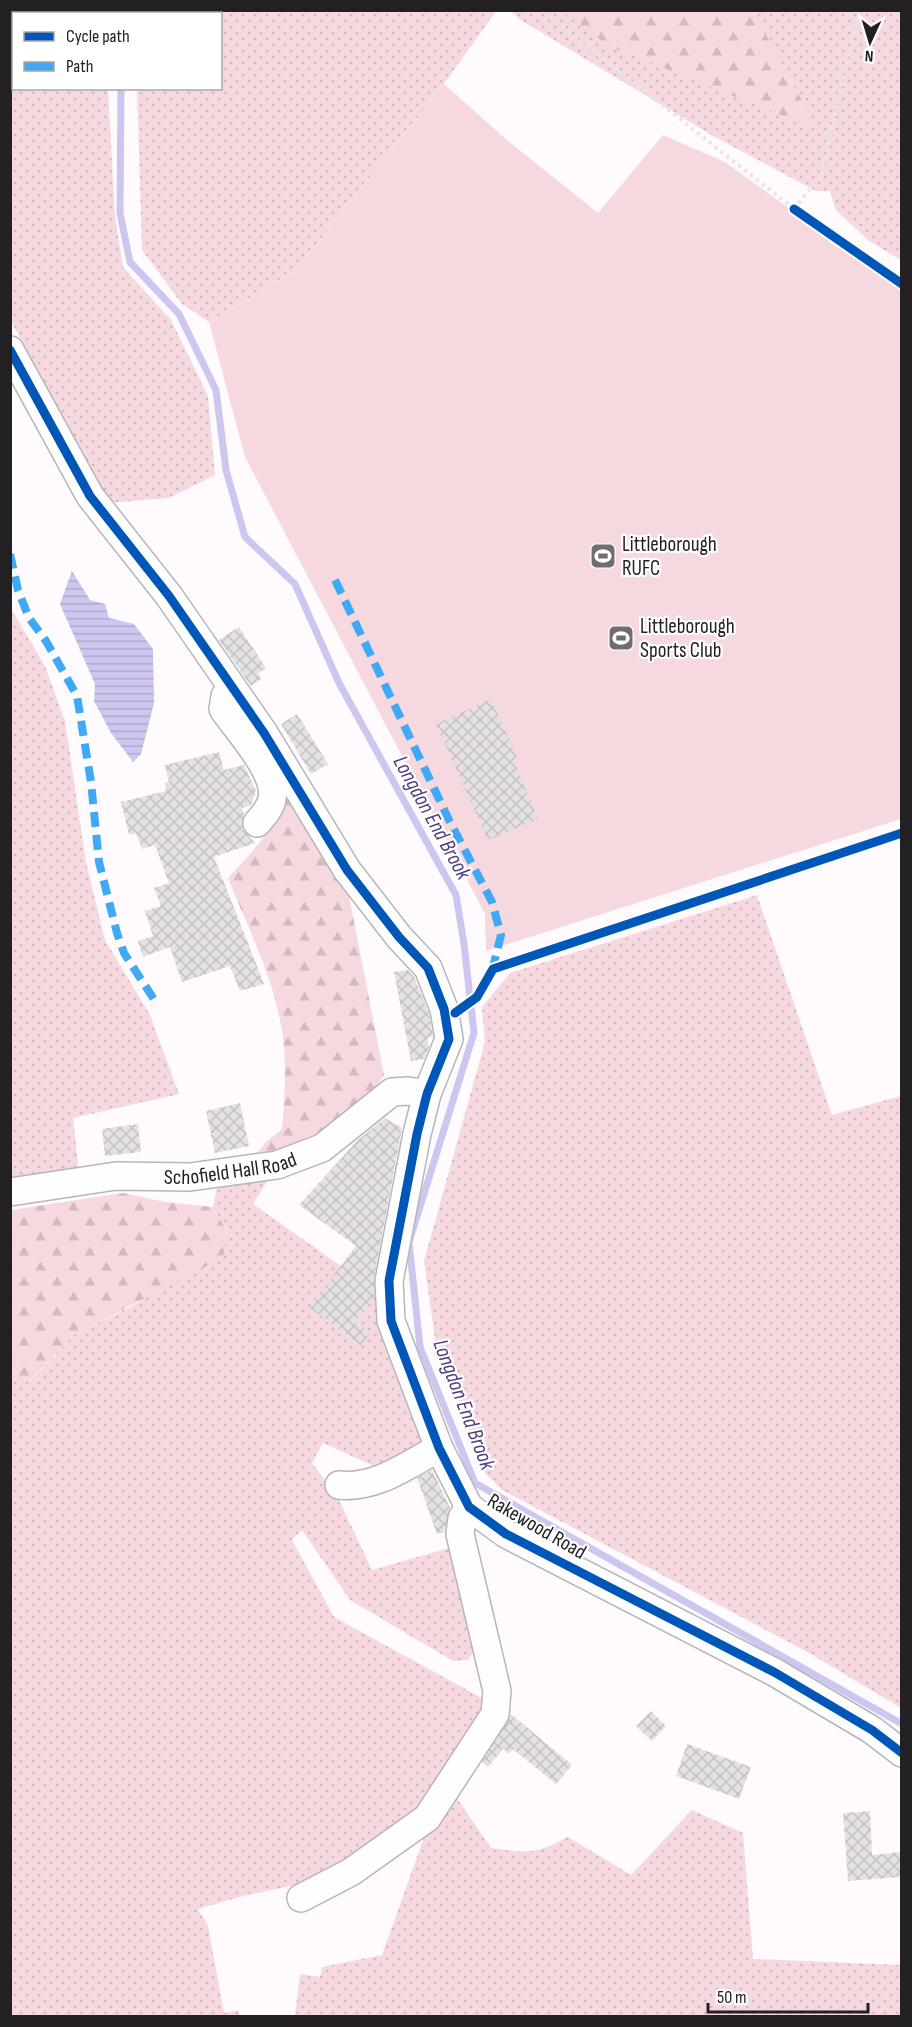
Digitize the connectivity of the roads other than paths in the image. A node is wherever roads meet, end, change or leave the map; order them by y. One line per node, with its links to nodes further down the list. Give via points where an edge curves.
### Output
1 (10, 350): 2 (street, Rakewood Road, via 90,496 169,596)
2 (231, 687): 3 (street, via 223,709 260,760 271,783 273,798); 4 (street, Rakewood Road, via 264,733 348,870 428,968 450,1039)
3 (257, 823)
4 (427, 1094): 5 (street, Schofield Hall Road, via 392,1092 322,1148 277,1165 190,1177 116,1176); 6 (street, Rakewood Road, via 389,1281 391,1321)
5 (10, 1192)
6 (439, 1448): 7 (street, via 373,1483 357,1487); 8 (street, Rakewood Road)
7 (339, 1485)
8 (469, 1507): 9 (street, Rakewood Road, via 506,1533 774,1672 872,1730); 10 (street, via 462,1518 460,1534 497,1691 495,1714 427,1818 351,1872)
9 (902, 1753)
10 (301, 1898)

